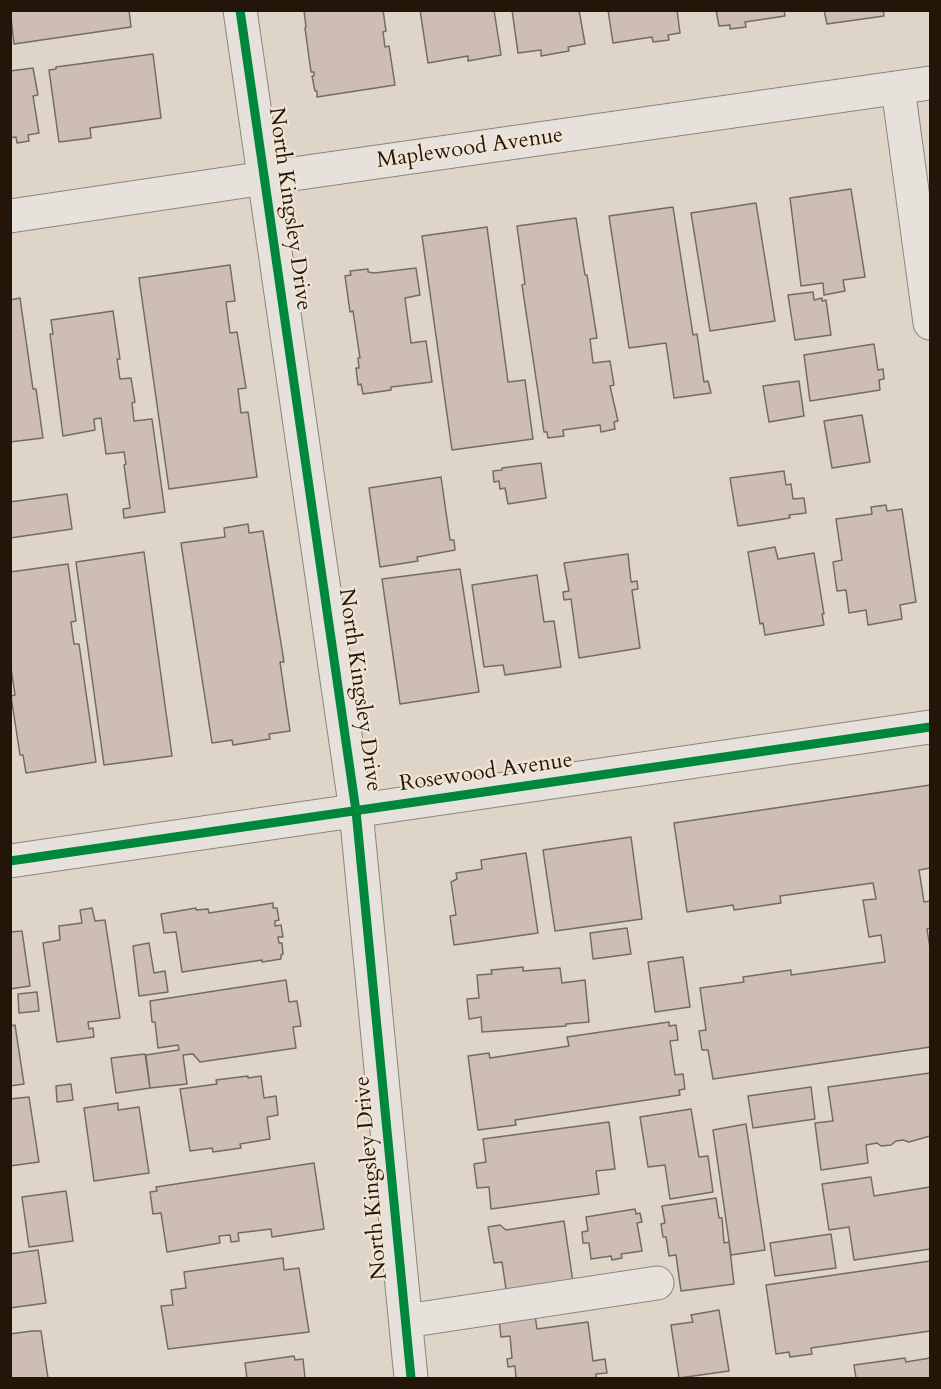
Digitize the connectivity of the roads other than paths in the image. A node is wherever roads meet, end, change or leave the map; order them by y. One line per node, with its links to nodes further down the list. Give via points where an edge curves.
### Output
1 (240, 10): 4 (street, North Kingsley Drive)
2 (930, 83): 3 (street, Maplewood Avenue)
3 (898, 88): 4 (street, Maplewood Avenue); 6 (street)
4 (265, 178): 5 (street, Maplewood Avenue); 8 (street, North Kingsley Drive)
5 (10, 216)
6 (930, 323)
7 (930, 727): 8 (street, Rosewood Avenue)
8 (357, 811): 9 (street, Rosewood Avenue); 11 (street, North Kingsley Drive)
9 (10, 861)
10 (657, 1283): 11 (street)
11 (406, 1321): 12 (street, North Kingsley Drive)
12 (411, 1378)

